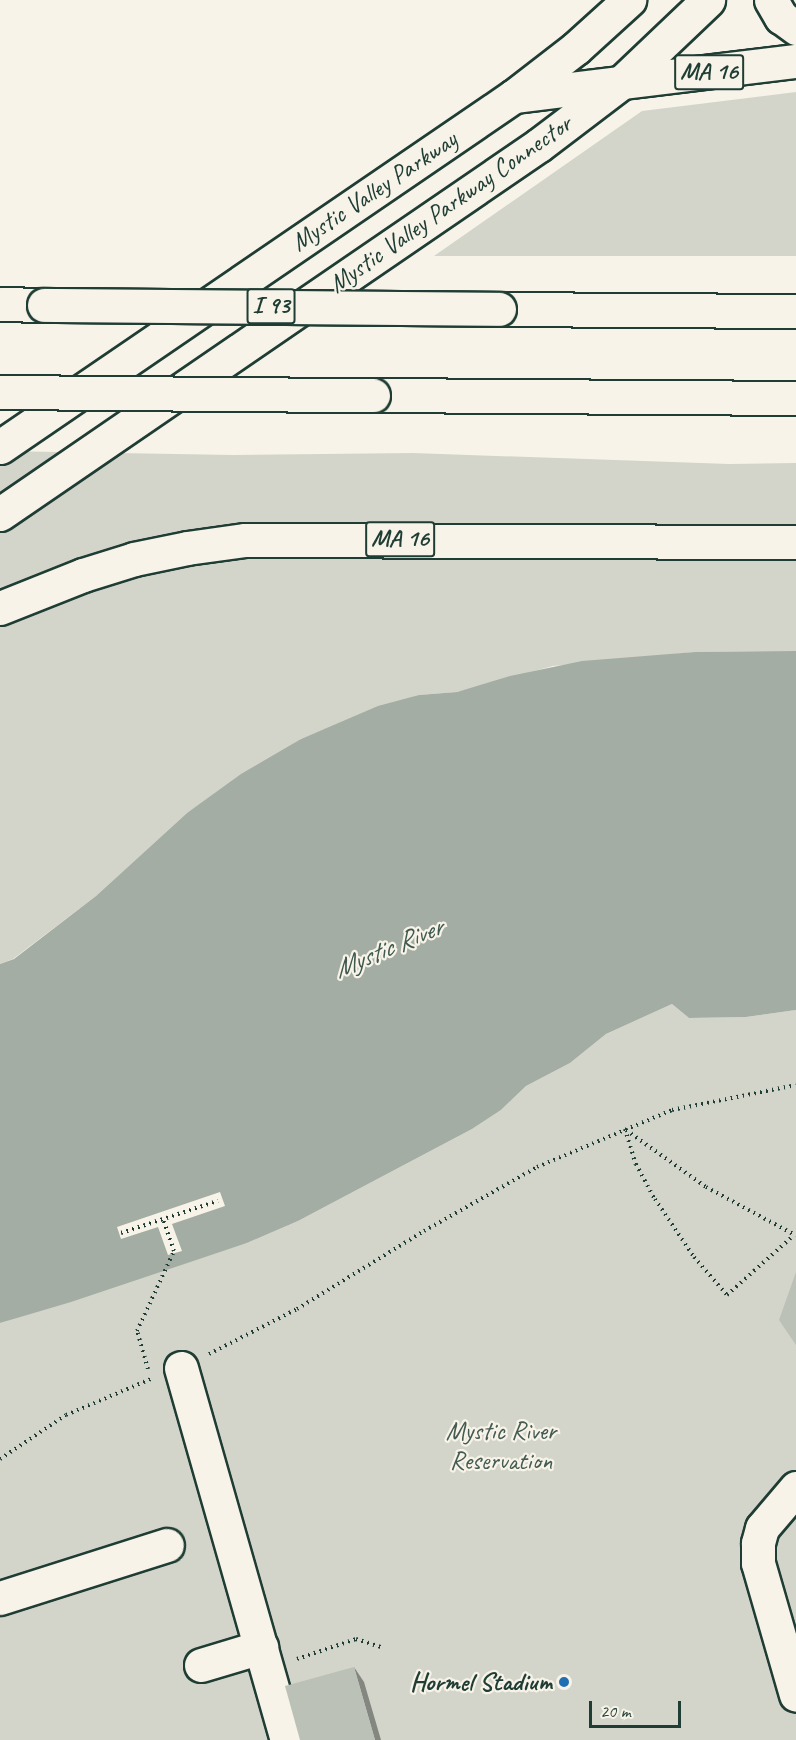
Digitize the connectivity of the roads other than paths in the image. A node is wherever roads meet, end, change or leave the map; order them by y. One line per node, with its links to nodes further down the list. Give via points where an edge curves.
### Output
1 (628, 0): 7 (main road, Mystic Valley Parkway Connector, via 576,48)
2 (708, 0): 6 (main road, Mystic Valley Parkway Connector)
3 (771, 0): 4 (main road, via 781,17)
4 (796, 28)
5 (796, 61): 6 (main road, Mystic Valley Parkway / MA 16)
6 (622, 82): 7 (main road, Mystic Valley Parkway / MA 16); 13 (main road, Mystic Valley Parkway Connector, via 539,146)
7 (514, 96): 12 (main road, Mystic Valley Parkway / MA 16)
8 (0, 304): 9 (main road, I 93, bridge)
9 (796, 311)
10 (0, 392): 11 (main road, bridge)
11 (796, 398)
12 (0, 447)
13 (0, 514)
14 (796, 542): 15 (main road, MA 16, via 245,540 134,559)
15 (0, 608)
16 (181, 1368): 20 (main road)
17 (796, 1488): 22 (main road, via 762,1528 758,1544 758,1563)
18 (167, 1545): 19 (main road)
19 (0, 1598)
20 (264, 1658): 21 (main road); 23 (main road)
21 (201, 1665)
22 (794, 1678)
23 (287, 1740)

